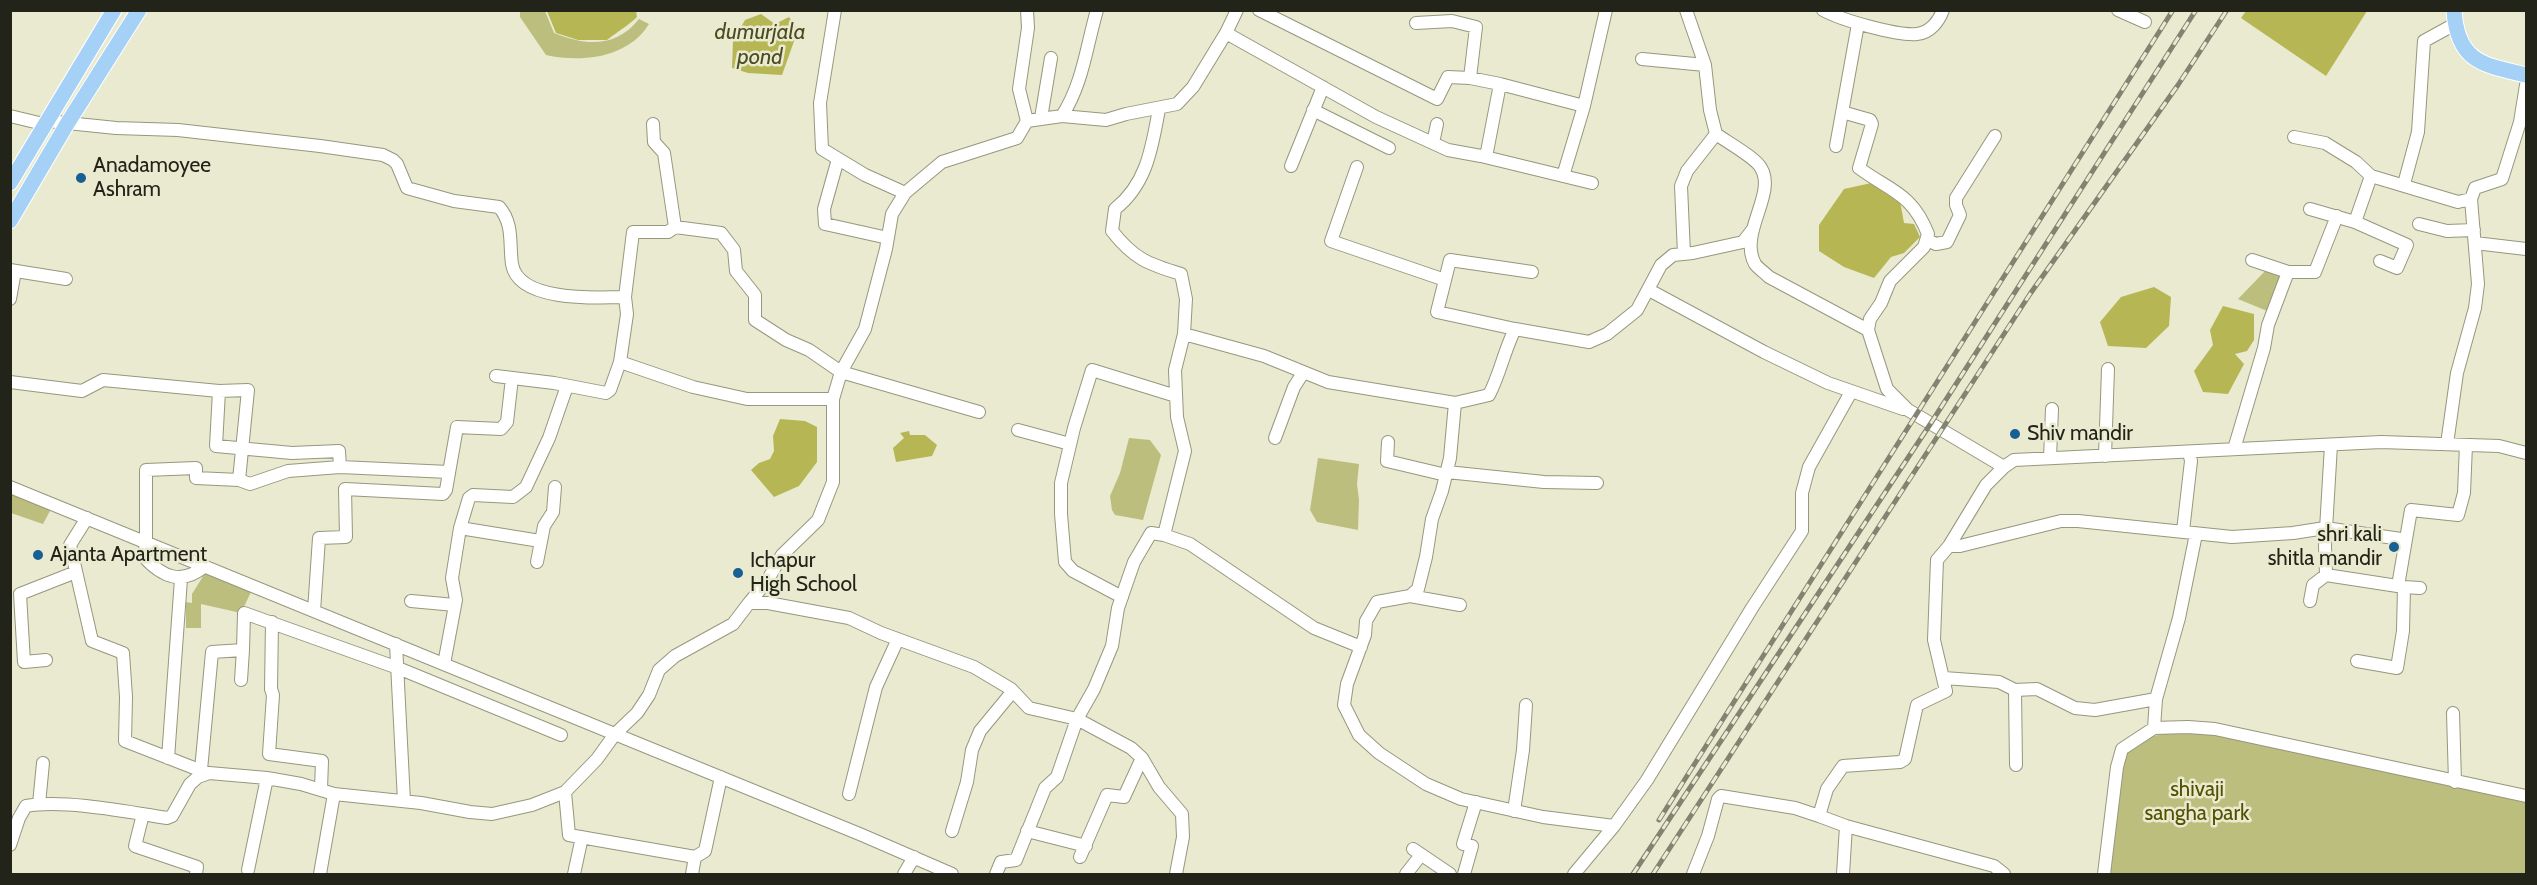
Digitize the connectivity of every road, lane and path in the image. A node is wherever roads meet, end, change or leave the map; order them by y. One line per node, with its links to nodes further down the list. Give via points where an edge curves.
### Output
1 (114, 10): 34 (main road)
2 (139, 10): 36 (main road)
3 (835, 10): 46 (street, via 820,103 822,149)
4 (1027, 10): 35 (street, via 1019,89)
5 (1097, 10): 32 (street, via 1078,86)
6 (1237, 10): 18 (street)
7 (1259, 10): 23 (street, via 1437,99 1448,77)
8 (1606, 10): 27 (street)
9 (1686, 10): 21 (street)
10 (1823, 10): 17 (street)
11 (1943, 10): 17 (street, via 1931,29 1918,34)
12 (2118, 10): 15 (street)
13 (1453, 16): 16 (street); 23 (street, via 1476,27)
14 (2454, 17): 22 (main road, via 2464,48 2478,62); 53 (street, via 2424,41 2418,132)
15 (2145, 22)
16 (1416, 23)
17 (1858, 24): 30 (street)
18 (1226, 33): 26 (street); 28 (street, via 1193,87 1177,104)
19 (1051, 58): 33 (street)
20 (1642, 59): 21 (street)
21 (1705, 65): 39 (street)
22 (2526, 75)
23 (1470, 78): 24 (street)
24 (1500, 84): 27 (street); 45 (street)
25 (2526, 85): 55 (street, via 2520,122 2502,179 2475,188)
26 (1323, 87): 29 (street); 42 (street)
27 (1584, 106): 49 (street)
28 (1159, 109): 32 (street, via 1106,120); 81 (street, via 1147,165 1125,201 1115,209 1112,231 1125,248 1149,264 1181,274 1186,299)
29 (1314, 110): 44 (street); 47 (street)
30 (1842, 112): 43 (street); 65 (street, via 1870,120 1859,168 1902,194 1923,222)
31 (10, 116): 34 (street, via 39,123)
32 (1062, 116): 33 (street)
33 (1041, 118): 35 (street)
34 (48, 121): 36 (street); 51 (main road)
35 (1027, 121): 54 (street, via 1017,138 942,162)
36 (67, 124): 58 (main road); 77 (street, via 178,130 382,155 397,164 407,188 454,201 499,207 508,224 515,274 527,286 555,294)
37 (652, 124): 61 (street, via 654,142 664,153)
38 (1437, 124): 42 (street)
39 (1716, 134): 62 (street, via 1761,166 1767,183); 68 (street, via 1687,171 1681,186)
40 (1995, 136): 65 (street, via 1956,198 1960,214 1947,242 1936,244)
41 (2294, 137): 50 (street, via 2325,143)
42 (1433, 144): 45 (street)
43 (1836, 146)
44 (1389, 148)
45 (1486, 157): 49 (street)
46 (838, 159): 54 (street); 64 (street, via 824,209 825,224)
47 (1291, 166)
48 (1357, 167): 75 (street, via 1332,242)
49 (1563, 176): 52 (street)
50 (2371, 176): 53 (street); 59 (street)
51 (10, 183)
52 (1592, 183)
53 (2404, 184): 55 (street, via 2458,202)
54 (905, 193): 64 (street, via 892,214)
55 (2472, 199): 63 (street)
56 (2310, 209): 57 (street)
57 (2337, 216): 59 (street); 73 (street, via 2315,272)
58 (10, 221)
59 (2355, 222): 70 (street, via 2407,245 2397,268)
60 (2419, 224): 63 (street, via 2447,231)
61 (675, 227): 77 (street, via 668,232 633,232); 84 (street, via 721,233 734,250 736,271 754,295 755,320)
62 (1753, 229): 68 (street, via 1743,242); 80 (street, via 1751,249 1756,264 1769,277)
63 (2474, 230): 66 (street)
64 (888, 238): 84 (street, via 865,329)
65 (1927, 240): 80 (street, via 1890,280)
66 (2475, 243): 67 (street); 102 (street, via 2475,308 2457,373)
67 (2526, 249)
68 (1684, 254): 76 (street, via 1673,255 1661,265)
69 (2252, 260): 73 (street)
70 (2380, 261)
71 (13, 270): 74 (street); 78 (street)
72 (1532, 272): 75 (street, via 1450,260)
73 (2288, 272): 106 (street, via 2268,325)
74 (66, 279)
75 (1445, 280): 79 (street, via 1437,312)
76 (1649, 290): 79 (street, via 1626,321 1589,342); 91 (street, via 1764,352)
77 (625, 297): 82 (street, via 627,314)
78 (10, 299)
79 (1515, 329): 94 (street, via 1489,395)
80 (1868, 330): 97 (street, via 1887,389)
81 (1185, 334): 85 (street, via 1264,356); 92 (street, via 1175,370)
82 (620, 362): 89 (street, via 606,393); 93 (street, via 693,387 747,399)
83 (2108, 369): 109 (street)
84 (841, 372): 93 (street); 96 (street)
85 (1303, 373): 94 (street, via 1328,382); 99 (street)
86 (496, 376): 87 (street)
87 (512, 378): 89 (street); 113 (street, via 507,422 501,429 457,427)
88 (10, 382): 90 (street, via 82,391 111,380)
89 (567, 386): 120 (street, via 526,488 513,497 473,495)
90 (219, 391): 105 (street, via 216,446); 105 (street, via 248,390)
91 (1851, 392): 97 (street); 183 (street, via 1809,467 1802,493 1802,531 1647,780)
92 (1176, 396): 101 (street, via 1092,370); 124 (street, via 1185,451)
93 (832, 399): 140 (street, via 833,482 818,520 782,555)
94 (1455, 403): 114 (street)
95 (2052, 409): 110 (street)
96 (979, 412)
97 (1918, 415): 112 (street)
98 (1018, 430): 101 (street)
99 (1275, 438)
100 (1388, 442): 114 (street, via 1387,461)
101 (1070, 444): 137 (street, via 1061,483 1065,562 1073,571)
102 (2447, 444): 103 (street); 104 (street)
103 (2331, 445): 106 (street); 121 (street)
104 (2466, 445): 108 (street, via 2499,446); 134 (street, via 2464,493 2458,515 2411,510)
105 (243, 447): 111 (street, via 292,453 339,451); 115 (street)
106 (2234, 449): 107 (street)
107 (2189, 452): 109 (street); 122 (street)
108 (2526, 453)
109 (2105, 456): 110 (street)
110 (2050, 458): 112 (street, via 2014,460)
111 (340, 467): 113 (street); 115 (street, via 288,471 250,484)
112 (2004, 467): 128 (street, via 1986,485)
113 (449, 472): 143 (street, via 443,494 345,489 346,537 319,538)
114 (1446, 474): 116 (street); 136 (street, via 1418,589)
115 (239, 480): 127 (street, via 196,478 196,468 146,470)
116 (1598, 483)
117 (10, 487): 119 (street)
118 (555, 487): 126 (street, via 553,512)
119 (87, 518): 127 (street); 131 (street, via 70,545)
120 (460, 528): 126 (street); 141 (street, via 453,578)
121 (2325, 528): 123 (street, via 2232,537); 125 (street); 132 (street)
122 (2183, 531): 123 (street); 128 (street, via 2061,522)
123 (2196, 534): 157 (street)
124 (1164, 535): 137 (street, via 1151,533 1134,562); 147 (street, via 1190,544 1314,628)
125 (2401, 539)
126 (540, 541): 129 (street)
127 (146, 542): 130 (street); 133 (street, via 144,557 153,567)
128 (1950, 546): 153 (street, via 1937,560 1934,615 1934,640)
129 (537, 562)
130 (206, 566): 133 (street); 143 (street)
131 (76, 572): 149 (street, via 20,594 24,662); 164 (street, via 92,641 123,653 125,741)
132 (2326, 575): 134 (street); 139 (street, via 2313,585)
133 (181, 579): 164 (street)
134 (2401, 586): 135 (street); 150 (street, via 2403,631 2397,668)
135 (2420, 588)
136 (1410, 596): 142 (street); 147 (street, via 1377,602 1366,621)
137 (1122, 597): 160 (street, via 1112,646)
138 (411, 601): 141 (street)
139 (2310, 601)
140 (749, 603): 145 (street, via 849,618); 162 (street, via 733,624 659,670 637,713)
141 (455, 604): 151 (street)
142 (1460, 605)
143 (314, 610): 146 (street)
144 (272, 622): 148 (street, via 244,613); 152 (street); 172 (street, via 269,754 322,761)
145 (898, 639): 156 (street, via 974,667); 175 (street, via 876,687)
146 (396, 644): 151 (street); 152 (street)
147 (1361, 647): 178 (street, via 1347,684 1344,705 1359,735 1426,784)
148 (243, 650): 154 (street); 168 (street, via 212,652)
149 (46, 660)
150 (2357, 661)
151 (444, 664): 162 (street)
152 (398, 668): 163 (street); 177 (street)
153 (1944, 678): 155 (street, via 1999,682); 182 (street, via 1946,691 1917,705 1905,759 1844,766 1827,789)
154 (242, 680)
155 (2015, 690): 157 (street, via 2037,689 2075,708 2095,710); 167 (street)
156 (1013, 692): 160 (street, via 1029,708); 185 (street, via 980,731)
157 (2157, 699): 161 (street)
158 (1526, 705): 180 (street)
159 (2453, 714): 171 (street)
160 (1077, 719): 165 (street); 186 (street, via 1057,777 1045,788)
161 (2154, 728): 171 (street, via 2215,729); 207 (street, via 2122,749)
162 (615, 734): 169 (street); 173 (street)
163 (561, 735)
164 (168, 758): 168 (street)
165 (1142, 758): 186 (street, via 1124,797 1107,795 1083,852); 199 (street, via 1159,787 1182,814 1183,837)
166 (44, 763): 179 (street)
167 (2016, 765)
168 (205, 772): 170 (street); 181 (street, via 190,783 172,816)
169 (721, 777): 189 (street, via 705,851); 190 (street)
170 (267, 778): 172 (street); 191 (street)
171 (2455, 782): 176 (street)
172 (321, 789): 174 (street)
173 (565, 792): 177 (street, via 492,814); 187 (street, via 569,836)
174 (333, 794): 177 (street); 193 (street)
175 (849, 794)
176 (2526, 796)
177 (404, 801)
178 (1476, 802): 180 (street); 202 (street, via 1463,844 1472,846)
179 (39, 804): 181 (street); 188 (street, via 26,806)
180 (1514, 811): 183 (street)
181 (142, 814): 192 (street, via 135,846 197,867)
182 (1819, 816): 184 (street); 204 (street, via 1795,808 1721,796)
183 (1614, 826): 203 (street)
184 (1846, 826): 205 (street); 206 (street, via 1994,866)
185 (952, 831)
186 (1027, 831): 198 (street, via 1016,860 1001,862)
187 (582, 837): 189 (street); 194 (street)
188 (10, 845)
189 (695, 857): 195 (street)
190 (914, 857): 196 (street); 197 (street)
191 (248, 870)
192 (196, 874)
193 (320, 874)
194 (574, 874)
195 (692, 874)
196 (904, 874)
197 (952, 874)
198 (996, 874)
199 (1176, 874)
200 (1406, 874): 201 (street, via 1417,852)
201 (1450, 874)
202 (1464, 874)
203 (1574, 874)
204 (1693, 874)
205 (1843, 874)
206 (2004, 874)
207 (2104, 874)

